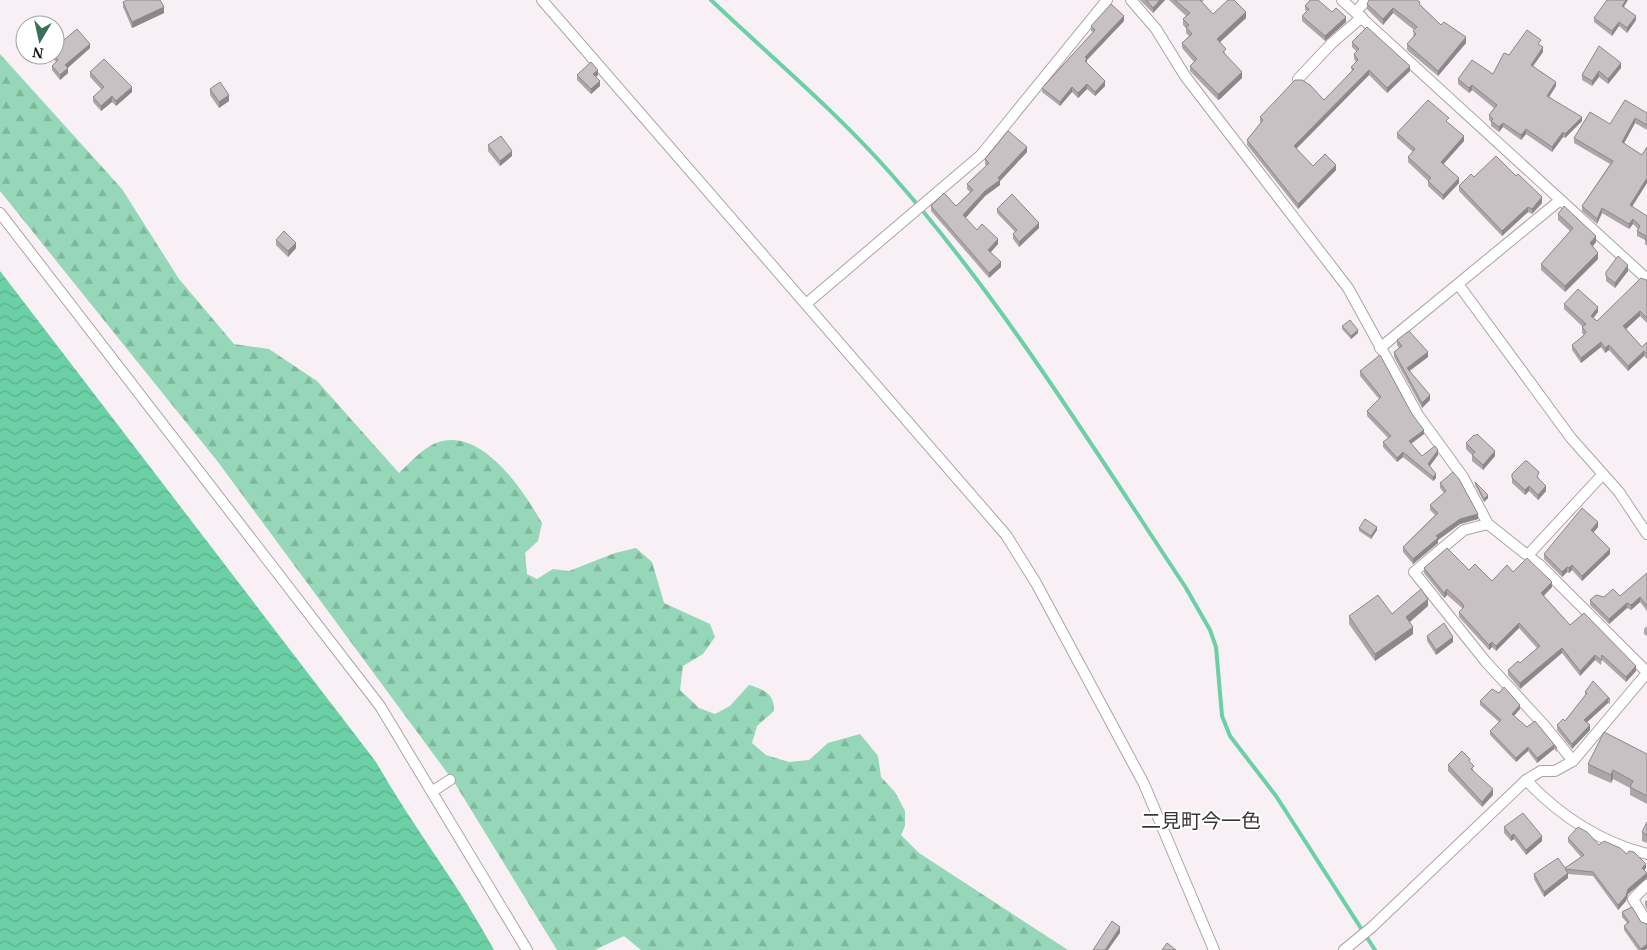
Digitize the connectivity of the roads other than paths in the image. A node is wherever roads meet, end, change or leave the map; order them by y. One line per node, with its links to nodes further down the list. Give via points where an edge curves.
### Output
1 (542, 0): 12 (street)
2 (1107, 0): 12 (street, via 981,154)
3 (1132, 0): 13 (street, via 1156,29 1185,76 1348,288)
4 (1342, 0): 6 (street)
5 (1366, 0): 6 (street)
6 (1359, 15): 7 (street); 8 (street)
7 (1298, 79)
8 (1559, 201): 10 (street); 11 (street)
9 (0, 213): 22 (street, via 380,706)
10 (1647, 279)
11 (1458, 284): 13 (street); 14 (street, via 1571,438)
12 (806, 304): 27 (street, via 1006,535 1036,583 1144,784)
13 (1380, 348): 15 (street, via 1418,415 1463,477)
14 (1603, 474): 16 (street); 17 (street)
15 (1488, 524): 17 (street); 19 (street, via 1464,530 1414,572 1486,662)
16 (1647, 534)
17 (1528, 555): 18 (street, via 1563,586)
18 (1647, 673): 19 (street)
19 (1573, 761): 21 (street, via 1556,771 1541,771)
20 (450, 780): 22 (street)
21 (1526, 780): 23 (street, via 1575,822 1617,844); 28 (street)
22 (433, 792): 26 (street)
23 (1647, 854)
24 (1647, 885): 25 (street, via 1633,899)
25 (1647, 923)
26 (527, 950)
27 (1214, 950)
28 (1344, 950)

